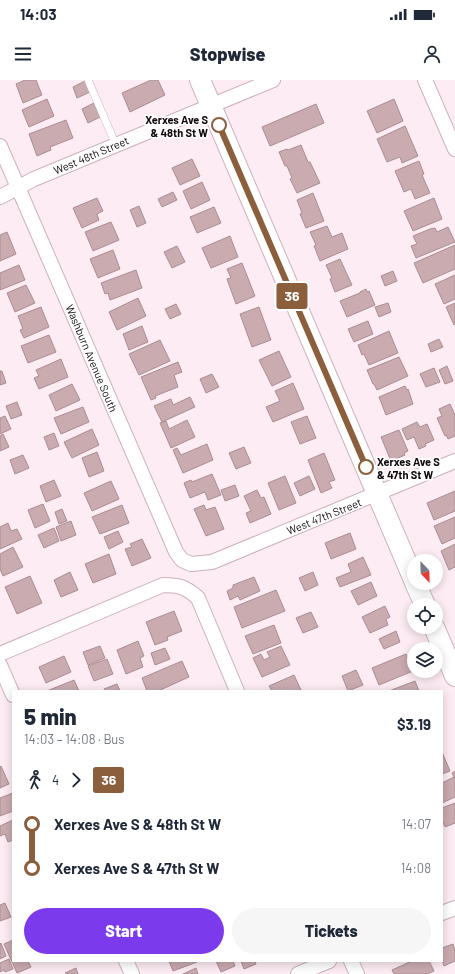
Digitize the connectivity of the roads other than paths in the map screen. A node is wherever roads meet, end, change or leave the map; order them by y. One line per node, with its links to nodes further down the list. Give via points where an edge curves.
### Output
1 (88, 80): 6 (lane)
2 (200, 80): 5 (street)
3 (272, 80): 5 (street, West 48th Street)
4 (425, 80): 8 (street)
5 (211, 106): 6 (street, West 48th Street); 12 (street)
6 (116, 145): 9 (street, West 48th Street)
7 (0, 146): 9 (street, Washburn Avenue South)
8 (455, 150)
9 (18, 188): 10 (street, West 48th Street); 13 (street, Washburn Avenue South, via 176,552 182,560)
10 (0, 197)
11 (455, 461): 12 (street, West 47th Street)
12 (377, 494): 13 (street, West 47th Street, via 212,562); 14 (street)
13 (191, 564)
14 (407, 564)
15 (437, 634): 18 (street)
16 (0, 654): 19 (street, via 163,585 173,585 191,591 198,598)
17 (0, 665): 20 (street)
18 (455, 676)
19 (237, 690)
20 (12, 693)
21 (455, 908): 22 (street)
22 (443, 914)
23 (126, 962): 26 (street)
24 (327, 962): 27 (street)
25 (351, 962): 28 (street)
26 (132, 974)
27 (298, 974)
28 (357, 974)

